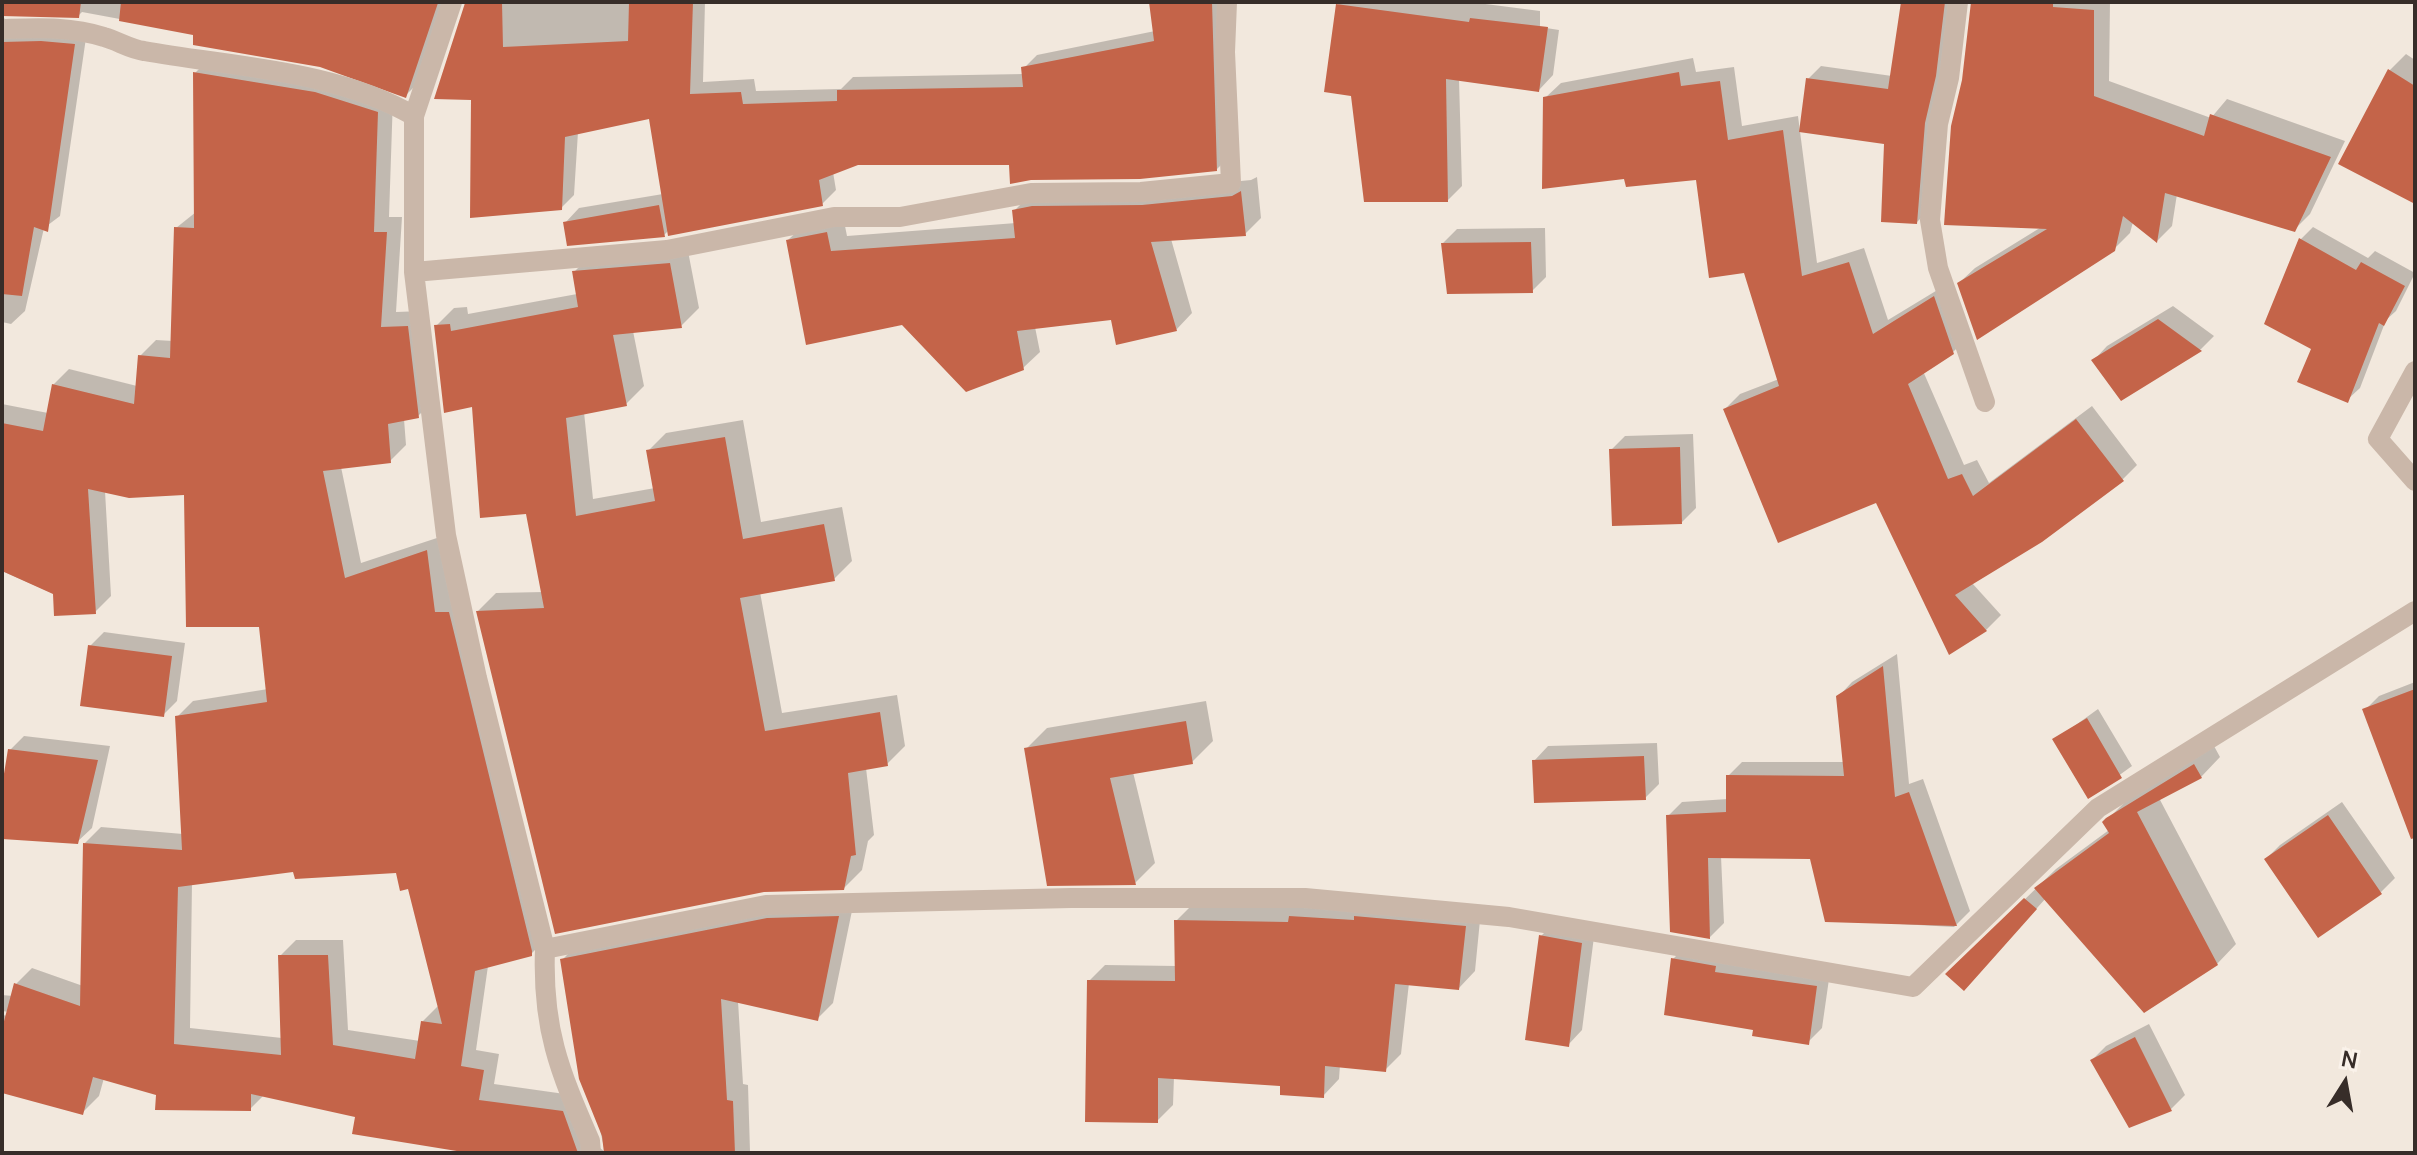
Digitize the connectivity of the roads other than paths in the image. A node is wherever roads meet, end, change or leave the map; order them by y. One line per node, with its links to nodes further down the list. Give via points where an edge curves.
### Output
1 (452, 2): 5 (street)
2 (1227, 2): 6 (street, via 1231,183 1141,192 1031,193 900,217 834,217 667,250)
3 (1958, 2): 8 (street, via 1938,124 1930,220 1938,268)
4 (2, 29): 5 (street, via 54,27 103,36 140,51 379,96)
5 (414, 116): 6 (street)
6 (414, 272): 11 (street, via 446,535)
7 (2415, 371): 9 (street, via 2378,439)
8 (1985, 402)
9 (2415, 481)
10 (2415, 611): 11 (street, via 2098,808 1913,987 1509,917 1305,898 766,905)
11 (545, 949): 12 (street, via 544,988 556,1063)
12 (591, 1153)

